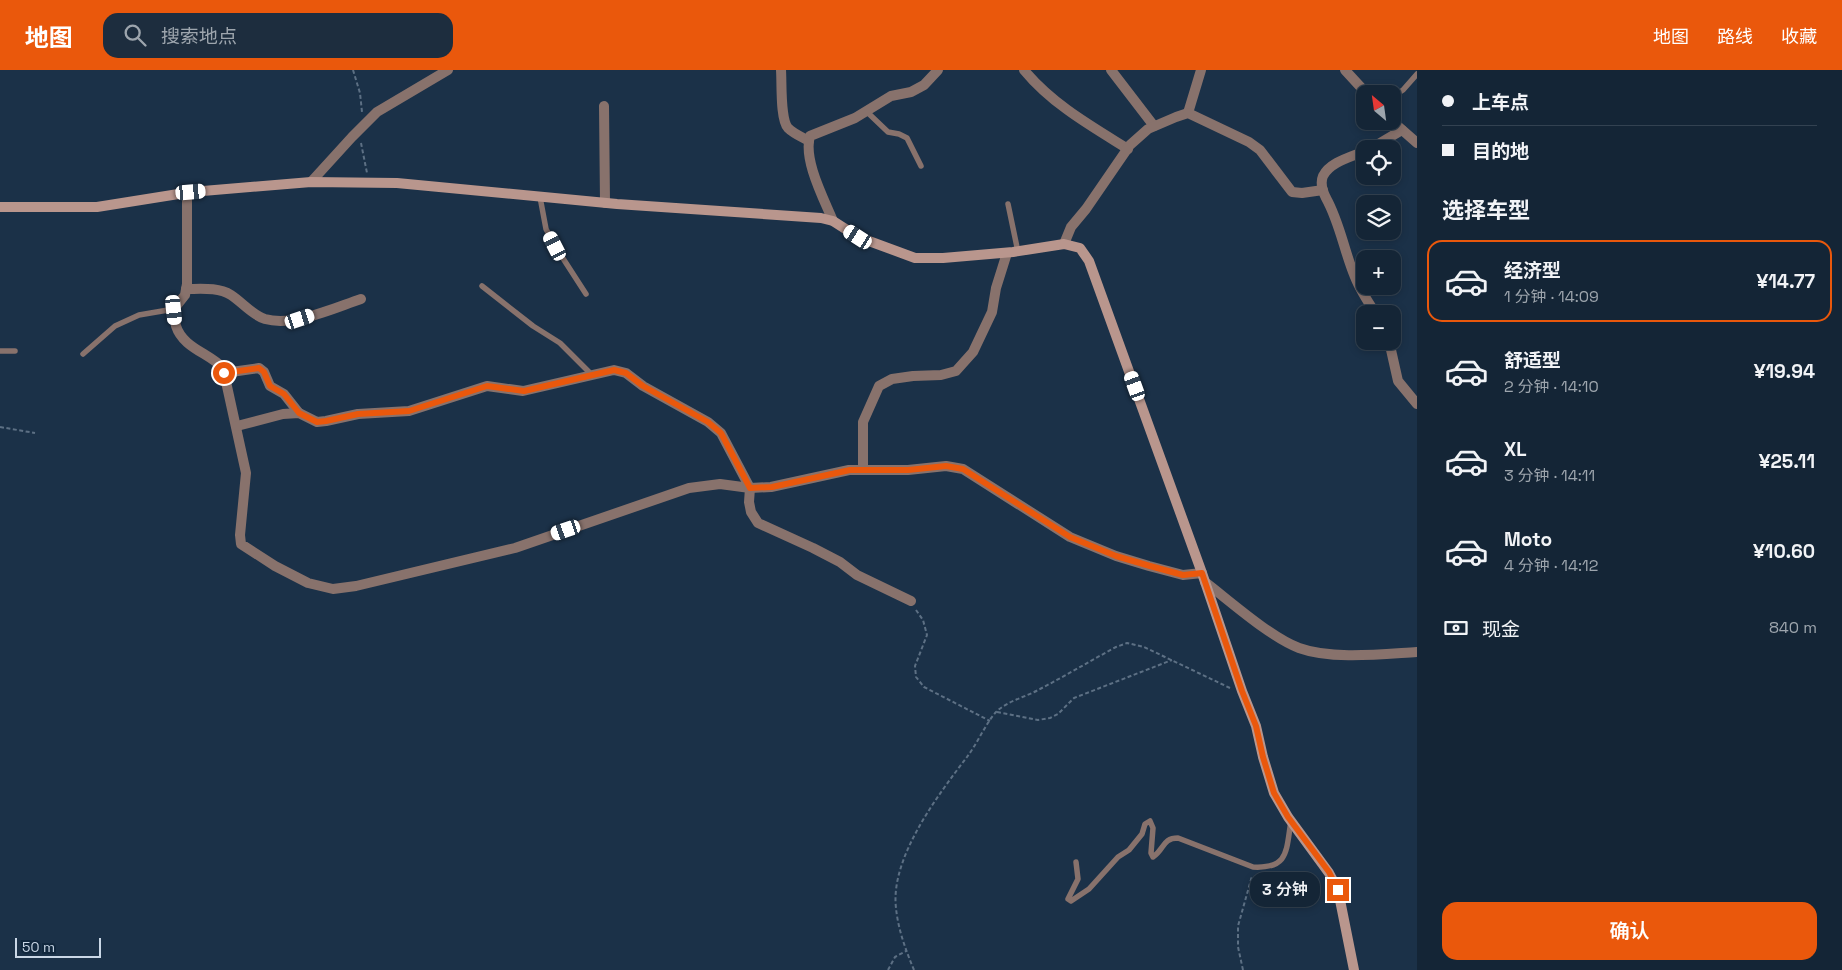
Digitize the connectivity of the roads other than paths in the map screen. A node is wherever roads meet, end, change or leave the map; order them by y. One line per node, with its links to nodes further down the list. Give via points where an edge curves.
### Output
1 (448, 70): 22 (street, via 377,112)
2 (781, 70): 17 (street, via 787,127)
3 (938, 70): 12 (street, via 924,85 911,92 891,96)
4 (1024, 70): 19 (street, via 1035,84 1073,115)
5 (1111, 70): 14 (street)
6 (1201, 70): 13 (street)
7 (1345, 70): 9 (street)
8 (1417, 74): 10 (lane)
9 (1359, 85)
10 (1401, 91)
11 (604, 106): 26 (street)
12 (866, 111): 17 (street, via 810,136); 21 (lane, via 888,132 907,138)
13 (1188, 113): 14 (street); 23 (street, via 1260,150 1292,192)
14 (1154, 126): 19 (street)
15 (1402, 130): 16 (street); 18 (street)
16 (1385, 140)
17 (809, 141): 29 (street, via 816,180)
18 (1417, 143)
19 (1128, 149): 30 (street, via 1071,226)
20 (1356, 155): 23 (street, via 1330,168 1322,177)
21 (921, 166)
22 (311, 182): 24 (street); 25 (street, via 397,183)
23 (1323, 190): 36 (street, via 1335,214 1354,275)
24 (186, 192): 28 (street, via 97,207); 33 (street)
25 (540, 197): 26 (street); 34 (lane, via 546,229)
26 (605, 203): 29 (street)
27 (1008, 204): 31 (lane)
28 (0, 207)
29 (833, 221): 31 (street, via 858,237 914,258)
30 (1064, 244): 31 (street); 49 (street, via 1080,248 1090,261)
31 (1012, 252): 47 (street, via 996,288 992,312 973,352 956,370 941,375 892,379 880,386 863,422)
32 (482, 286): 43 (lane, via 560,343)
33 (186, 289): 35 (street, via 214,289 230,294 263,319 278,322 300,319); 37 (street)
34 (586, 294)
35 (362, 300)
36 (1370, 305)
37 (174, 310): 41 (lane, via 139,314 115,326); 42 (street, via 176,326 185,340 216,360)
38 (1391, 350): 44 (street, via 1398,381)
39 (0, 351): 40 (lane)
40 (15, 351)
41 (83, 354)
42 (224, 373): 45 (street, via 259,368 270,386 284,394); 46 (street)
43 (591, 374): 45 (street, via 524,391 487,386 409,411 358,414 317,422); 48 (street, via 614,370 626,373 708,422 721,433)
44 (1417, 404)
45 (299, 413): 46 (street)
46 (237, 426): 48 (street, via 246,473 241,544 308,583 333,589 515,548 689,488 720,484)
47 (863, 470): 48 (street); 49 (street, via 946,466 963,469 1070,537 1116,556)
48 (750, 488): 50 (street, via 751,512 758,523 813,548 857,575)
49 (1203, 578): 51 (street, via 1262,625 1299,648 1326,654); 52 (street, via 1256,726 1274,793)
50 (910, 601)
51 (1417, 652)
52 (1291, 821): 53 (lane, via 1285,854 1278,864 1265,868 1254,867 1178,838 1165,842 1153,857 1150,820 1129,850 1118,857 1089,890 1071,901 1068,898 1078,879); 54 (street, via 1329,872 1338,890)
53 (1076, 862)
54 (1354, 970)

